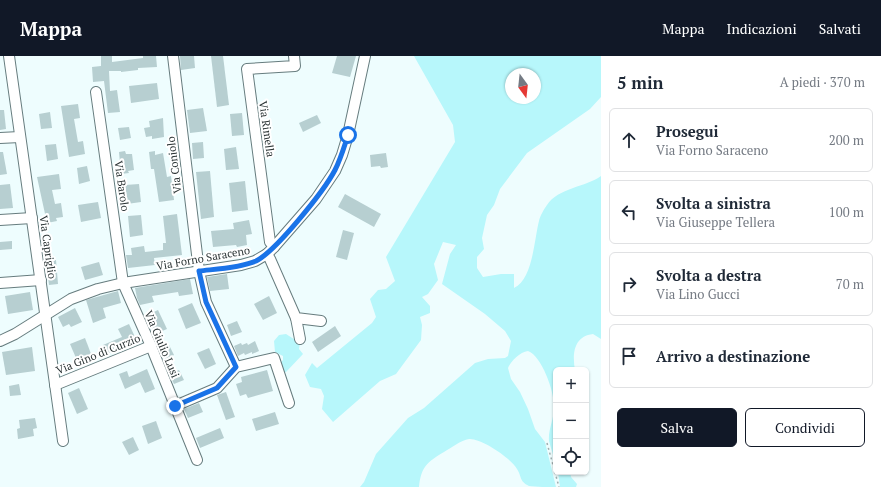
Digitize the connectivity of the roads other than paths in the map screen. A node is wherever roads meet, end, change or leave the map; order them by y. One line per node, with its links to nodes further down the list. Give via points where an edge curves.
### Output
1 (9, 56): 6 (street, Via Capriglio)
2 (173, 56): 12 (street, Via Coniolo)
3 (294, 56): 10 (street, Via Rimella, via 295,66 247,69 270,242)
4 (365, 56): 10 (street, Via Forno Saraceno, via 348,135 337,166 316,199)
5 (96, 92): 15 (street, Via Barolo)
6 (20, 137): 7 (street); 8 (street, Via Capriglio)
7 (0, 138)
8 (32, 218): 9 (street); 13 (street, Via Capriglio)
9 (0, 220)
10 (274, 247): 11 (street, Via Forno Saraceno)
11 (267, 254): 12 (street, Via Forno Saraceno, via 250,263); 17 (street)
12 (199, 271): 15 (street, Via Forno Saraceno); 22 (street, Via Coniolo, via 206,302)
13 (41, 280): 14 (street); 16 (street, Via Capriglio)
14 (0, 283)
15 (123, 283): 16 (street, Via Forno Saraceno, via 71,299); 21 (street, Via Giulio Lusi)
16 (45, 315): 20 (street, Via Forno Saraceno); 23 (street, Via Capriglio)
17 (296, 318): 18 (street); 19 (street)
18 (321, 321)
19 (300, 339)
20 (0, 341)
21 (151, 346): 23 (street, Via Gino di Curzio); 25 (street, Via Giulio Lusi)
22 (236, 367): 24 (street, via 274,358); 25 (street, via 217,388)
23 (55, 385): 26 (street, Via Capriglio)
24 (289, 403)
25 (175, 406): 27 (street, Via Giulio Lusi)
26 (63, 441)
27 (197, 460)

